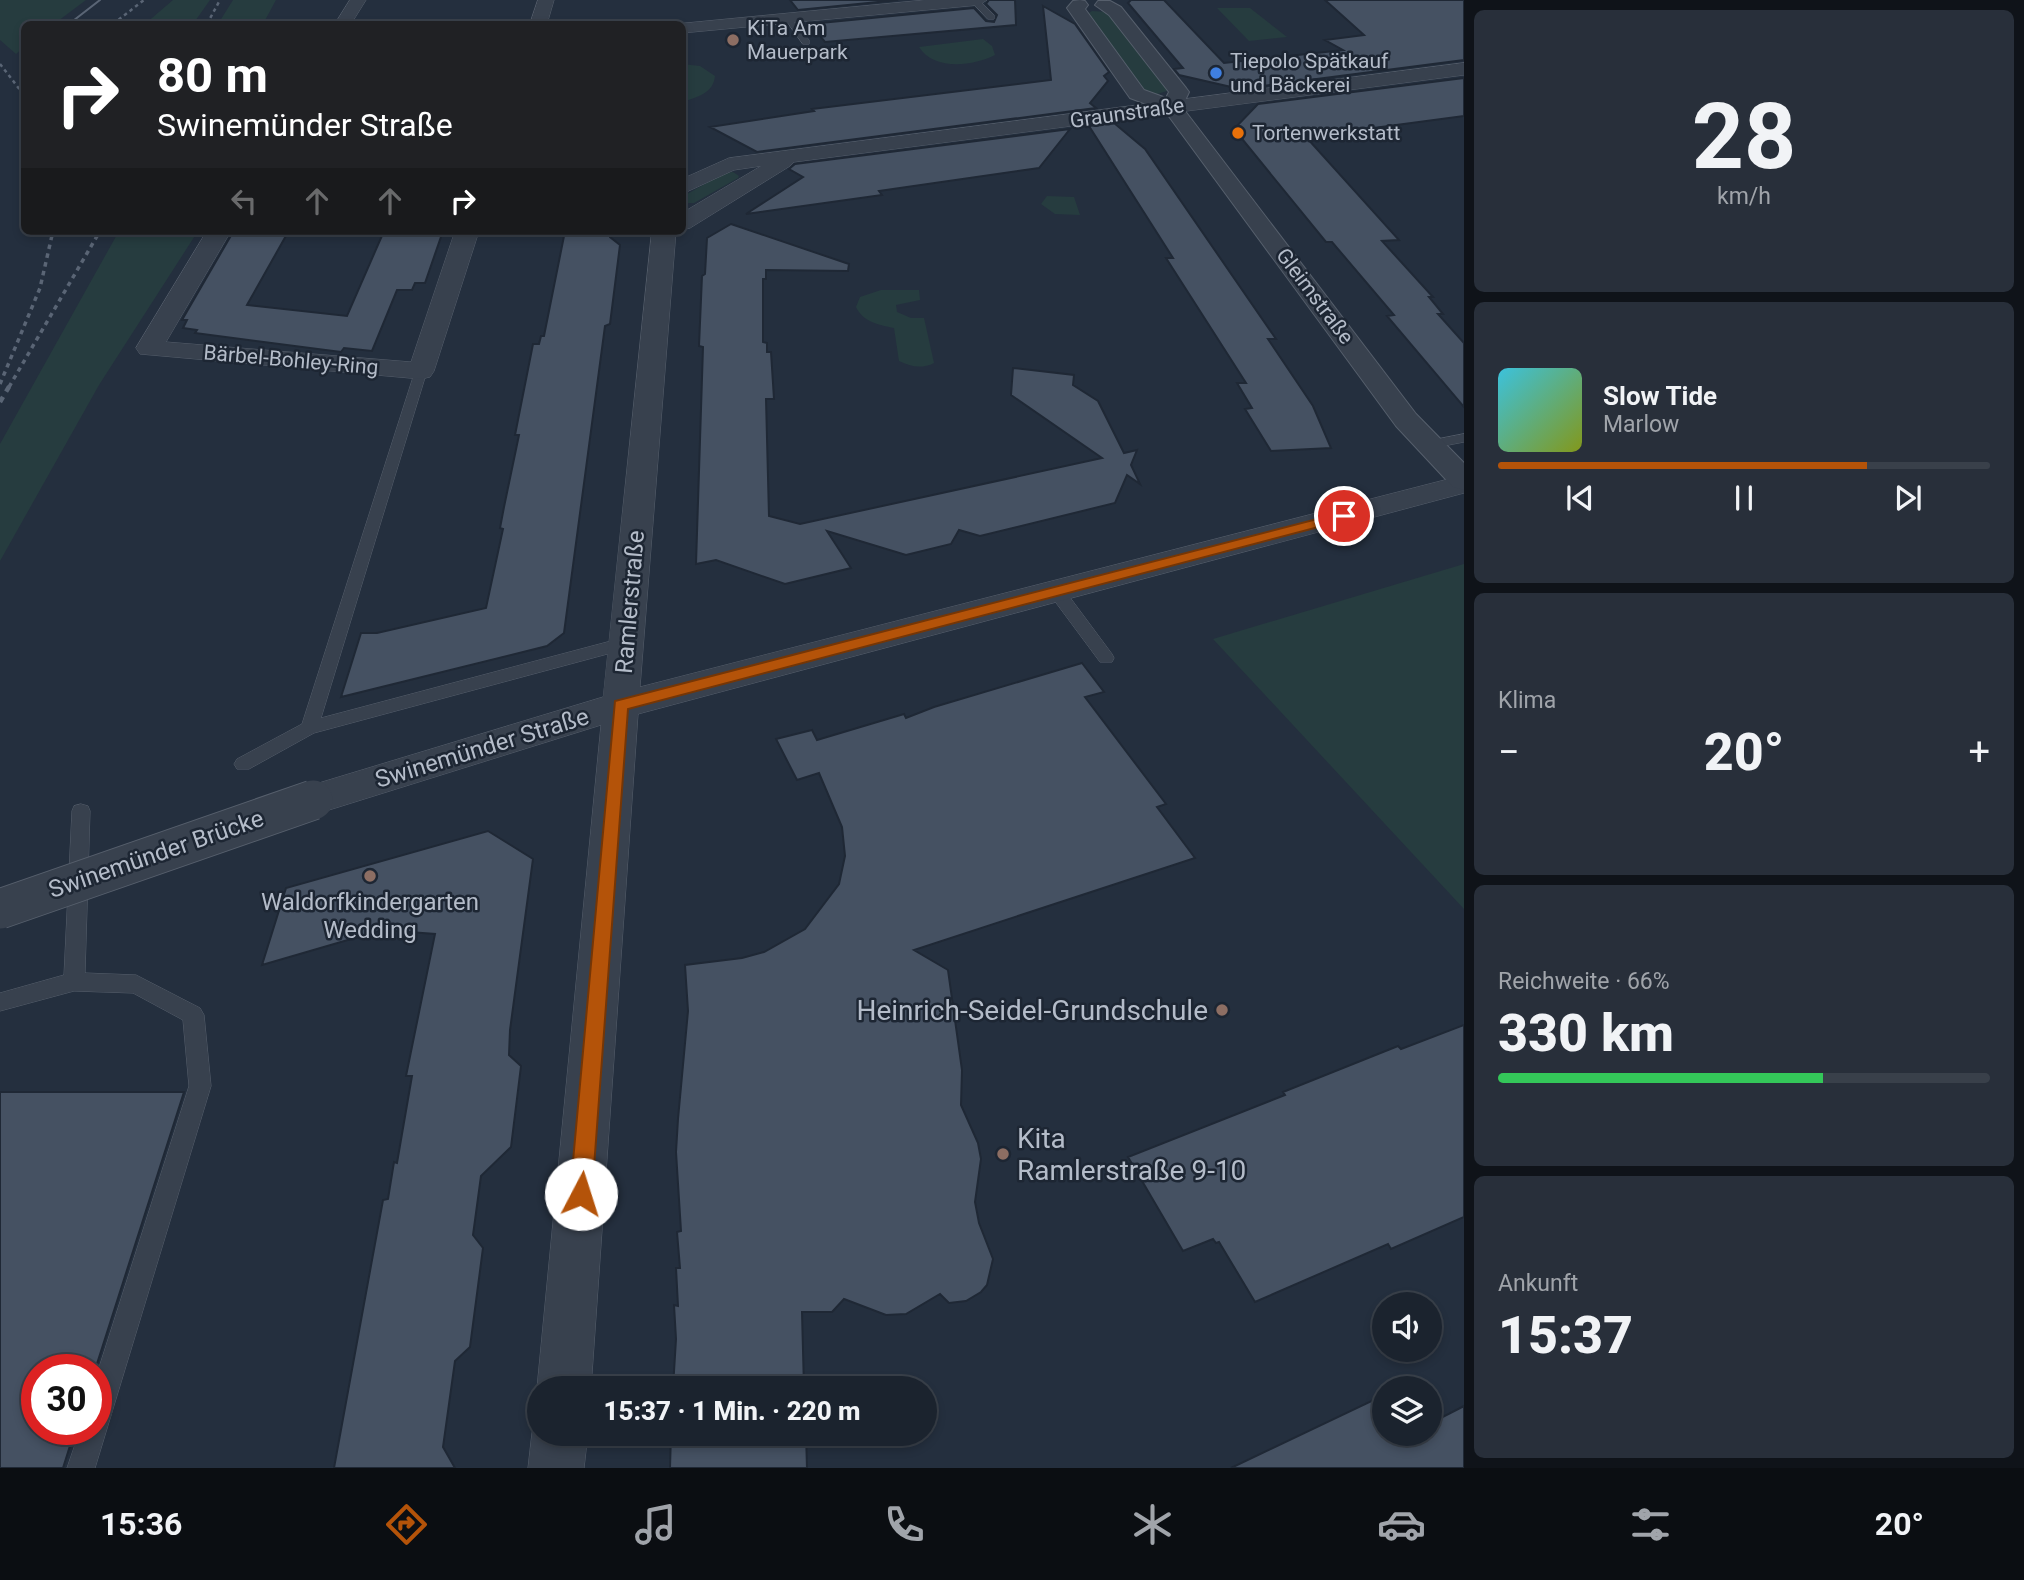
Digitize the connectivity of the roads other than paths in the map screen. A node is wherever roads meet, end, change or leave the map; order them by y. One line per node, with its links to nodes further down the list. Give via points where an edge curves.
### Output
1 (358, 0): 10 (street)
2 (546, 0): 11 (street)
3 (793, 0): 9 (street)
4 (979, 0): 5 (street)
5 (974, 1): 8 (lane); 9 (street)
6 (1073, 2): 7 (street, Gleimstraße); 15 (street, Gleimstraße, via 1137,94)
7 (1107, 2): 15 (street, Gleimstraße, via 1178,92)
8 (991, 17)
9 (793, 18): 12 (street); 13 (lane)
10 (345, 21)
11 (540, 21)
12 (686, 28)
13 (806, 42)
14 (1464, 69): 15 (street, Graunstraße)
15 (1172, 107): 16 (street, Graunstraße); 24 (street, Gleimstraße)
16 (790, 158): 17 (street, via 729,164); 18 (street, Ramlerstraße)
17 (686, 186)
18 (686, 220)
19 (217, 235): 22 (street, Bärbel-Bohley-Ring, via 149,348)
20 (466, 235): 22 (street)
21 (669, 235): 27 (street, Ramlerstraße)
22 (421, 371): 30 (lane)
23 (1464, 438): 24 (lane)
24 (1427, 445): 25 (street, Gleimstraße)
25 (1464, 482): 26 (street, Swinemünder Straße)
26 (1057, 592): 28 (lane); 29 (street, Swinemünder Straße)
27 (626, 643): 29 (street, Ramlerstraße); 30 (lane)
28 (1106, 658)
29 (621, 705): 32 (street, Swinemünder Straße); 38 (street, Ramlerstraße)
30 (309, 728): 31 (lane)
31 (243, 764)
32 (313, 800): 34 (street, Swinemünder Brücke, bridge)
33 (81, 811): 35 (lane)
34 (0, 909)
35 (75, 982): 36 (lane); 37 (lane, via 136,984 193,1015 200,1086)
36 (0, 1002)
37 (112, 1368)
38 (565, 1376)
39 (88, 1445): 41 (lane)
40 (558, 1446): 42 (street)
41 (81, 1468)
42 (556, 1468)

